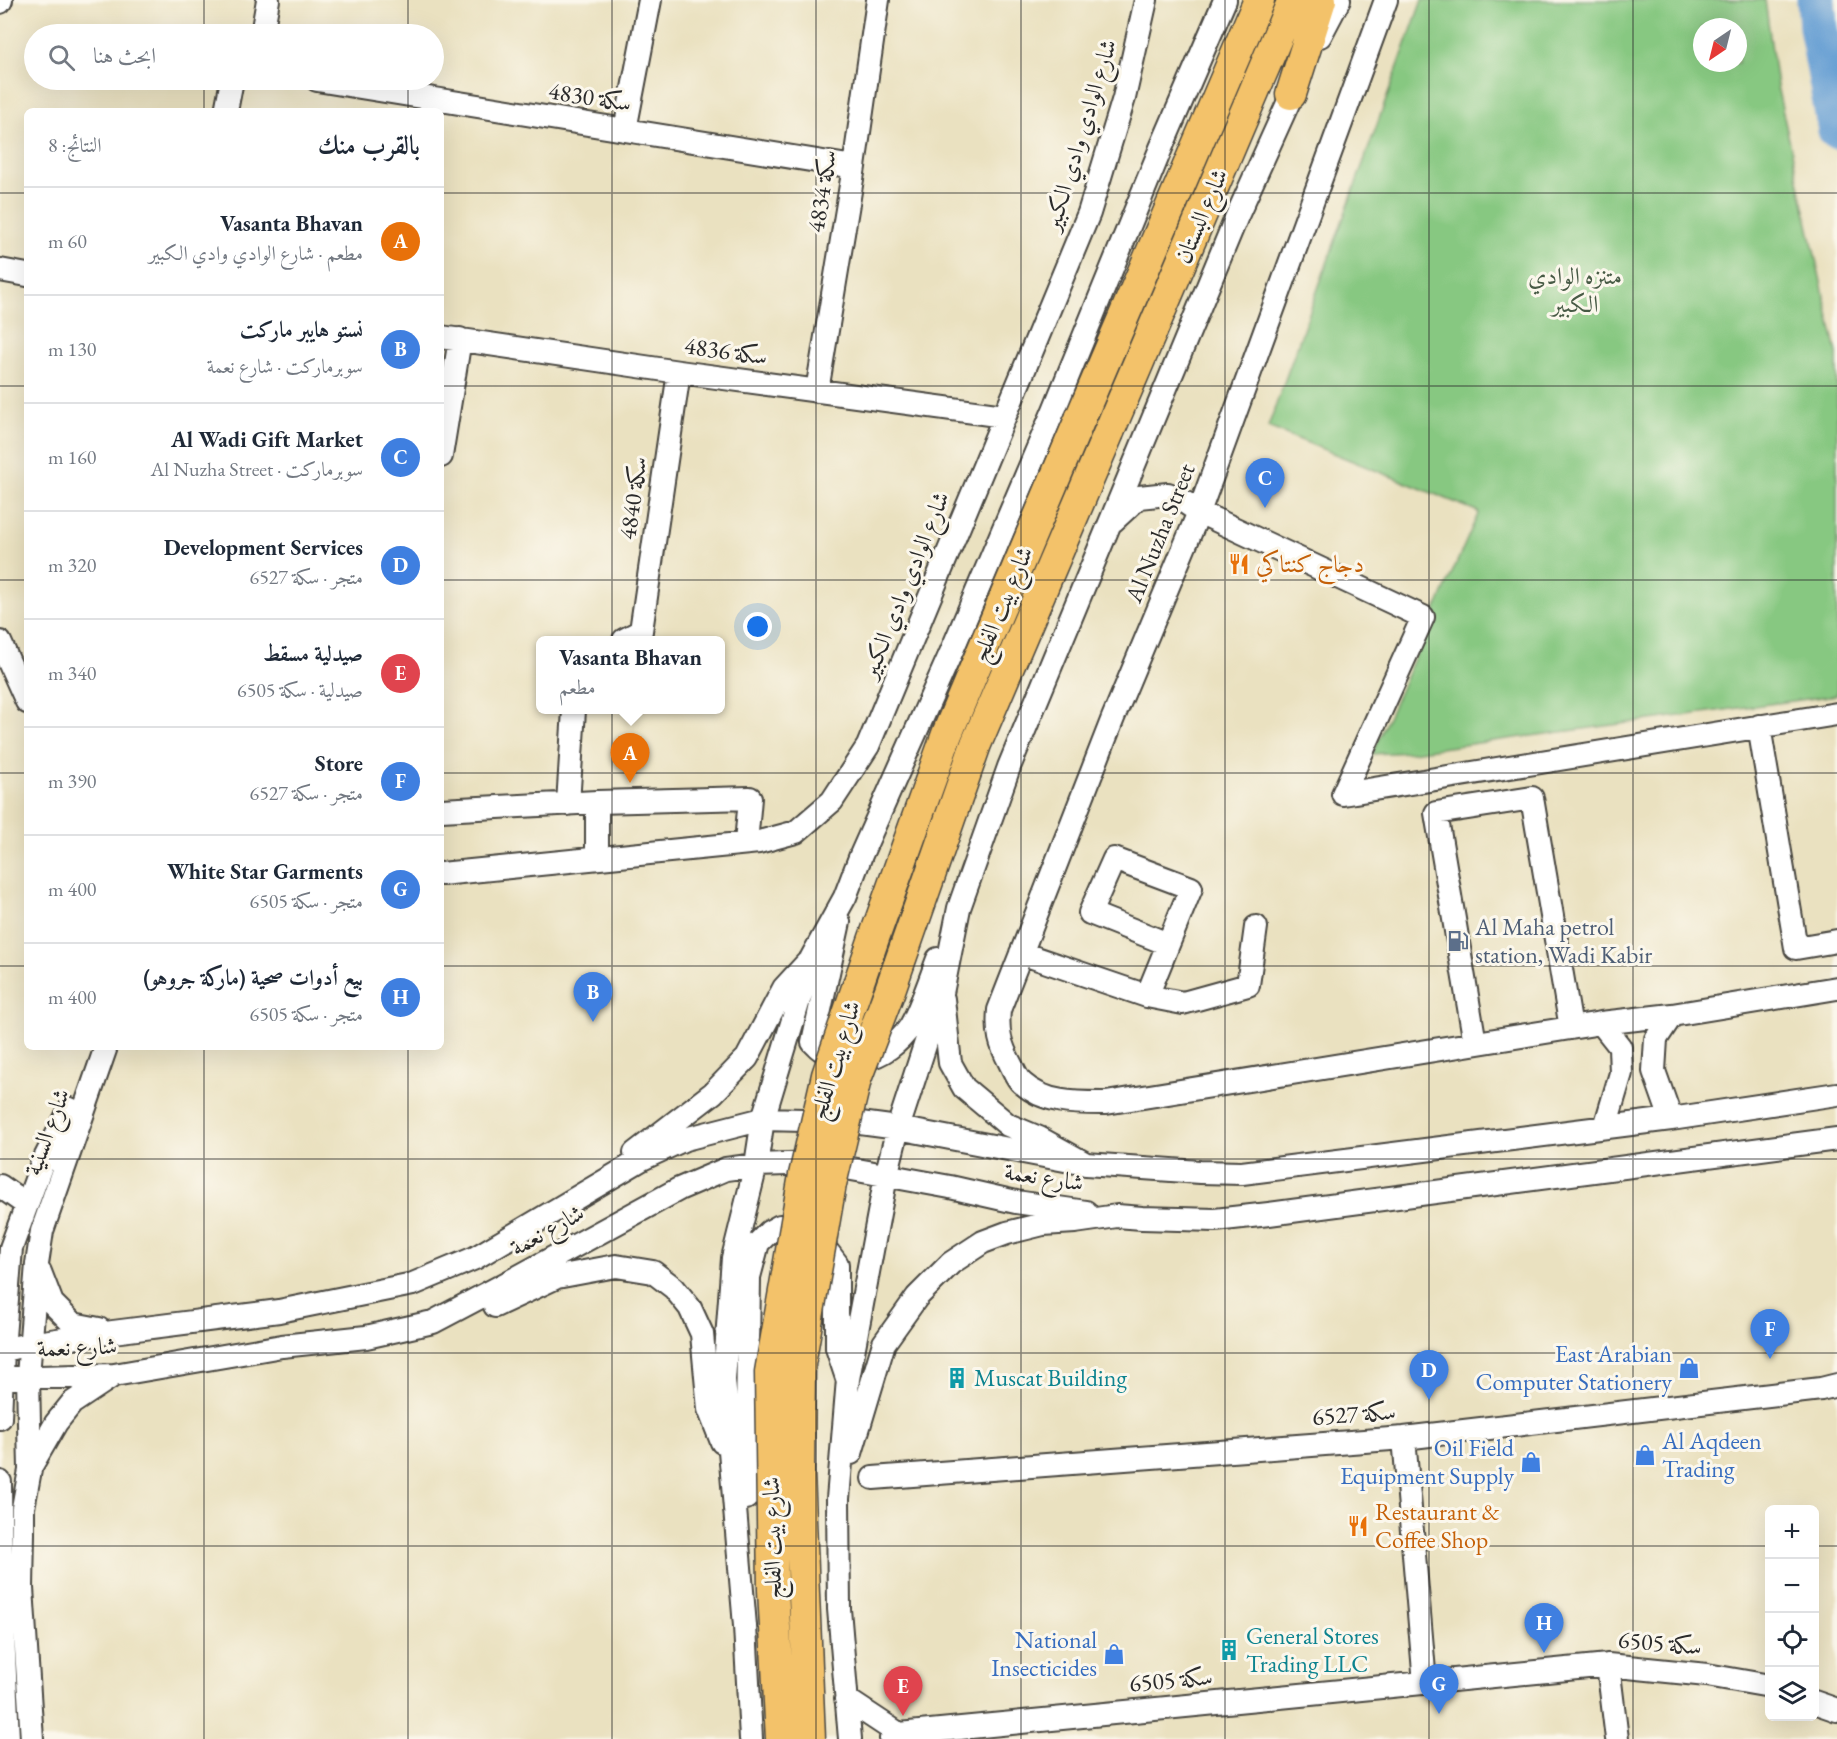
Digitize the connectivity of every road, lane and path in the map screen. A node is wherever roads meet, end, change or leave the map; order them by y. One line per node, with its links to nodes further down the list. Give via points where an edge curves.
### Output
1 (268, 0): 11 (street)
2 (650, 0): 16 (street)
3 (878, 0): 17 (street, سكة 4834)
4 (1146, 0): 23 (street, شارع الوادي وادي الكبير, via 1124,98 1089,213)
5 (1225, 0): 41 (street)
6 (1259, 0): 24 (main road, شارع البستان)
7 (1293, 0): 26 (main road, شارع البستان)
8 (1321, 0): 14 (main road)
9 (1339, 0): 14 (street)
10 (1386, 0): 27 (street, Al Nuzha Street)
11 (264, 24)
12 (229, 90): 15 (street)
13 (379, 90): 16 (street, سكة 4830)
14 (1291, 94): 28 (street)
15 (226, 108)
16 (626, 130): 17 (street, سكة 4830)
17 (854, 167): 22 (street, سكة 4834)
18 (0, 270): 19 (street)
19 (24, 274)
20 (451, 338): 21 (street, سكة 4836); 25 (street)
21 (679, 372): 22 (street, سكة 4836); 29 (street, سكة 4840)
22 (817, 391): 23 (street, سكة 4836)
23 (1004, 416): 38 (street, شارع الوادي وادي الكبير, via 868,746 832,801 796,832)
24 (1080, 419): 100 (main road, شارع بيت الفلج, bridge, via 947,734 831,1065 804,1175 770,1372 772,1590)
25 (444, 421)
26 (1109, 432): 101 (main road, شارع بيت الفلج, bridge, via 976,744 856,1079 831,1184 800,1364 799,1472)
27 (1199, 512): 28 (street, via 1167,494 1139,497); 34 (street, via 1423,617 1343,794); 46 (street, Al Nuzha Street)
28 (1108, 526): 42 (street, via 1009,767)
29 (632, 636)
30 (1, 651): 31 (street)
31 (24, 696)
32 (574, 714): 36 (street)
33 (1837, 714): 34 (street)
34 (1759, 726): 44 (street, via 1796,948)
35 (597, 802): 36 (street); 38 (street, via 750,798); 39 (street)
36 (568, 804): 37 (street)
37 (444, 810)
38 (746, 843): 39 (street, شارع الوادي وادي الكبير)
39 (597, 858): 40 (street, شارع الوادي وادي الكبير)
40 (444, 874)
41 (845, 897): 42 (street, via 813,1042 823,1053 849,1062 871,1059 896,1044 911,1026); 47 (street)
42 (959, 908): 49 (street)
43 (1256, 927): 50 (street, via 1248,985 1183,1003)
44 (1837, 941)
45 (1168, 944): 45 (street, via 1191,888 1114,859 1090,913); 50 (street)
46 (1021, 953): 50 (street); 54 (street, Al Nuzha Street, via 999,1010 997,1028 1003,1051 1020,1082 1035,1093 1067,1103 1106,1103)
47 (812, 957): 58 (street); 66 (street, via 784,988 747,1058 713,1093)
48 (1837, 988): 51 (street)
49 (942, 993): 61 (street); 63 (street, via 950,1064 964,1089 1008,1125)
50 (1147, 996)
51 (1672, 1015): 52 (street); 59 (street, via 1656,1039 1654,1071)
52 (1601, 1023): 53 (street); 60 (street, via 1620,1047 1621,1073)
53 (1571, 1028): 54 (street); 54 (street, via 1532,798 1436,813)
54 (1475, 1043)
55 (97, 1050): 68 (street, شارع السنية, via 41,1166)
56 (105, 1050): 71 (street, شارع السنية, via 45,1221)
57 (1837, 1094): 59 (street, شارع نعمة)
58 (763, 1119): 61 (street, شارع نعمة, via 845,1121); 64 (street); 66 (street, شارع نعمة, via 685,1139)
59 (1671, 1119): 60 (street, شارع نعمة)
60 (1605, 1127): 63 (street, شارع نعمة, via 1242,1173)
61 (898, 1128): 63 (street, شارع نعمة); 65 (street)
62 (1837, 1139): 69 (street, via 1215,1220)
63 (1086, 1164)
64 (756, 1165): 65 (street, شارع نعمة, via 819,1163); 72 (street, شارع نعمة, via 726,1169 679,1189); 83 (street, via 733,1258 724,1380)
65 (886, 1176): 69 (street, شارع نعمة, via 1016,1202); 79 (street)
66 (597, 1184): 73 (street, شارع نعمة, via 475,1258 413,1284 279,1311)
67 (0, 1186): 68 (street)
68 (27, 1205): 70 (street, شارع السنية)
69 (1117, 1216): 87 (street, via 1043,1224 991,1239 951,1263 917,1297 884,1343)
70 (5, 1256): 75 (street, شارع السنية)
71 (37, 1264): 73 (street, via 52,1303 73,1324); 74 (street, شارع السنية)
72 (433, 1322): 76 (street, شارع نعمة, via 366,1337 282,1346); 83 (street, via 494,1306 557,1277 616,1266 653,1272 674,1288 690,1308 702,1334 709,1409)
73 (113, 1332): 74 (street, شارع نعمة)
74 (29, 1344): 75 (street, شارع نعمة); 77 (street, شارع السنية)
75 (1, 1351): 78 (street, شارع السنية)
76 (114, 1375): 77 (street, شارع نعمة); 84 (street, via 72,1403 56,1422)
77 (28, 1376): 78 (street, شارع نعمة); 84 (street, شارع السنية)
78 (2, 1378): 81 (street, شارع السنية)
79 (848, 1379): 87 (street); 88 (street, via 837,1348 837,1264 818,1239 780,1226 758,1242 749,1276 747,1484)
80 (1837, 1385): 82 (street, سكة 6527)
81 (0, 1418)
82 (1404, 1438): 85 (street, سكة 6527); 90 (street)
83 (731, 1463): 88 (street)
84 (30, 1470): 98 (street, شارع السنية, via 23,1508 22,1588)
85 (873, 1478)
86 (0, 1482): 97 (street)
87 (838, 1498): 92 (street, via 839,1609)
88 (739, 1549): 99 (street)
89 (1608, 1665): 90 (street, سكة 6505); 91 (street, سكة 6505); 103 (street)
90 (1425, 1683): 95 (street, سكة 6505)
91 (1765, 1685)
92 (846, 1699): 96 (street, سكة 6505); 102 (street)
93 (1819, 1703): 94 (street)
94 (1837, 1710)
95 (1049, 1729): 96 (street, سكة 6505)
96 (895, 1736)
97 (8, 1739)
98 (32, 1739)
99 (751, 1739)
100 (781, 1739)
101 (810, 1739)
102 (850, 1739)
103 (1617, 1739)

